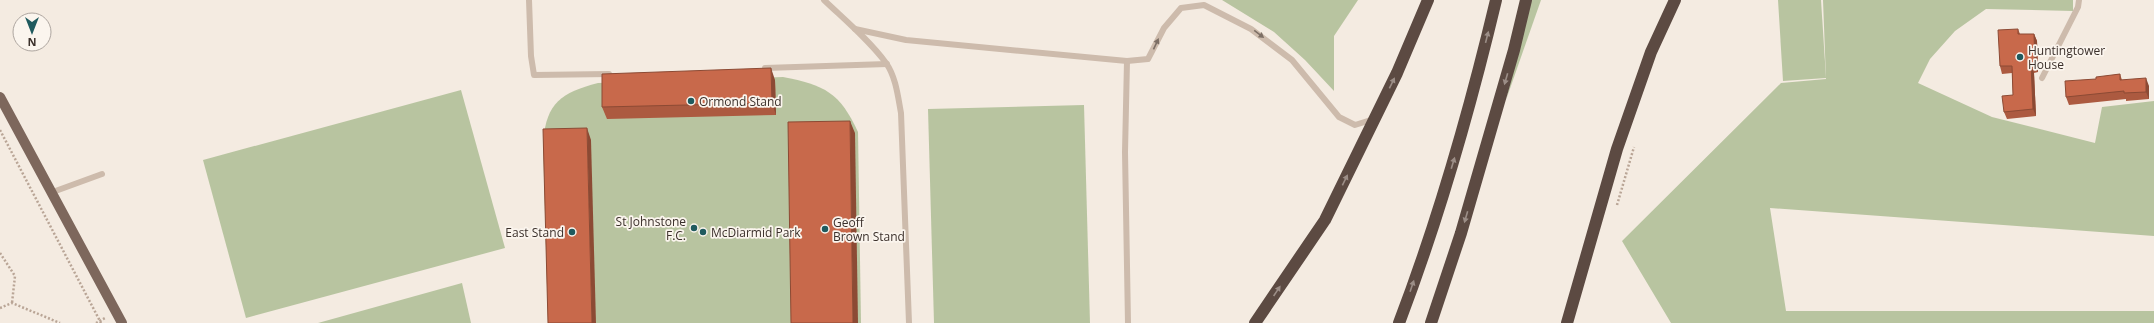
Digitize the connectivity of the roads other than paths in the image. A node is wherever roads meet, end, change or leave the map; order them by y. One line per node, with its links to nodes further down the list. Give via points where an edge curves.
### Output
1 (529, 0): 12 (lane, via 534,75)
2 (824, 0): 8 (lane)
3 (1428, 0): 15 (highway, one-way to 3)
4 (1496, 0): 22 (highway, one-way to 4, via 1469,110)
5 (1526, 0): 23 (highway, one-way to 23, via 1466,218)
6 (1675, 0): 24 (highway, via 1651,52 1617,149)
7 (2079, 0): 13 (lane, via 2078,8)
8 (855, 29): 9 (lane, via 906,40); 10 (lane)
9 (1127, 61): 15 (lane, one-way to 15, via 1148,60 1164,28 1181,8 1204,5 1251,29 1292,60 1339,117 1355,125); 20 (lane, via 1125,152)
10 (887, 64): 11 (lane); 19 (lane, via 896,86 901,113)
11 (759, 69)
12 (615, 74)
13 (2042, 78)
14 (0, 97): 17 (main road)
15 (1375, 118): 21 (highway, one-way to 15, via 1325,220)
16 (102, 174): 17 (lane)
17 (50, 193): 18 (main road)
18 (122, 323)
19 (909, 323)
20 (1128, 323)
21 (1255, 323)
22 (1399, 323)
23 (1431, 323)
24 (1567, 323)

